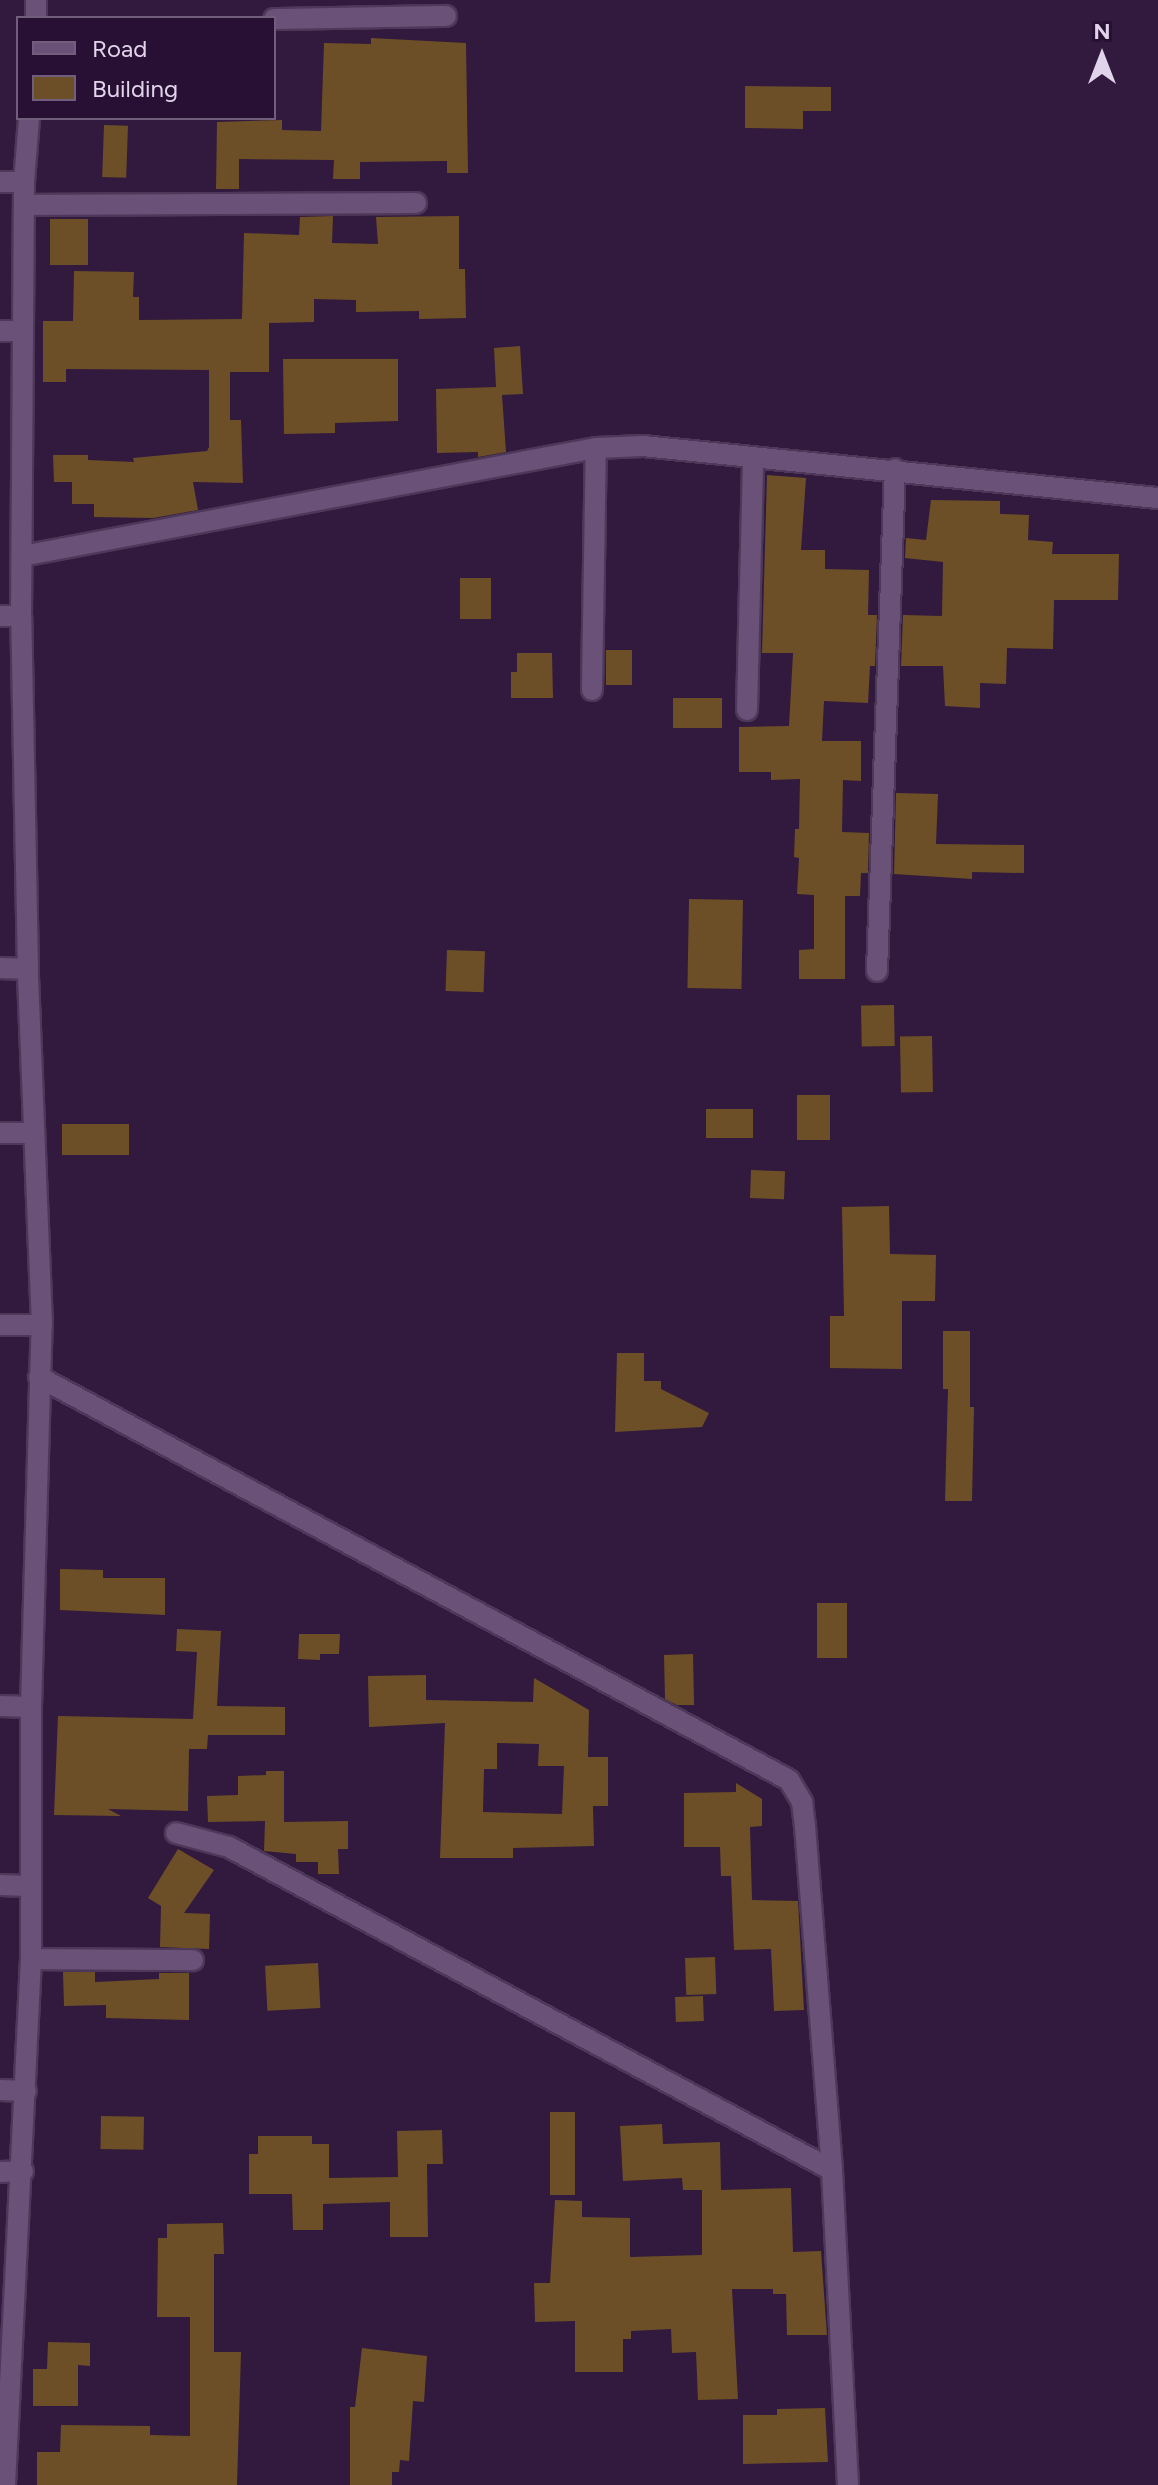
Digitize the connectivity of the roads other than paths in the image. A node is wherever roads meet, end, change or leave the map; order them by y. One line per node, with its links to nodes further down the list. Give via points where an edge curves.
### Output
1 (446, 16): 2 (street)
2 (276, 19)
3 (29, 120): 5 (street)
4 (0, 182): 5 (street)
5 (24, 182): 7 (street)
6 (416, 203): 7 (street)
7 (24, 205): 9 (street)
8 (0, 331): 9 (street)
9 (23, 331): 14 (street)
10 (596, 448): 11 (street, via 643,446); 16 (street); 18 (street)
11 (753, 459): 12 (street); 19 (street)
12 (895, 469): 15 (street); 22 (street)
13 (0, 471): 14 (street)
14 (22, 471): 16 (street)
15 (1158, 498)
16 (22, 556): 17 (street)
17 (10, 616): 21 (street)
18 (592, 690)
19 (747, 710)
20 (0, 968): 21 (street)
21 (28, 969): 24 (street)
22 (877, 971)
23 (0, 1133): 24 (street)
24 (34, 1133): 26 (street)
25 (0, 1325): 26 (street)
26 (42, 1325): 27 (street)
27 (39, 1377): 29 (street); 37 (street, via 789,1780 802,1802 805,1826)
28 (0, 1706): 29 (street)
29 (31, 1707): 32 (street)
30 (176, 1833): 37 (street, via 229,1847)
31 (0, 1885): 32 (street)
32 (29, 1886): 33 (street)
33 (31, 1959): 34 (street); 36 (street)
34 (193, 1960)
35 (0, 2090): 36 (street)
36 (26, 2091): 38 (street)
37 (832, 2170): 41 (street)
38 (23, 2171): 39 (street); 40 (street)
39 (0, 2172)
40 (5, 2485)
41 (848, 2485)

